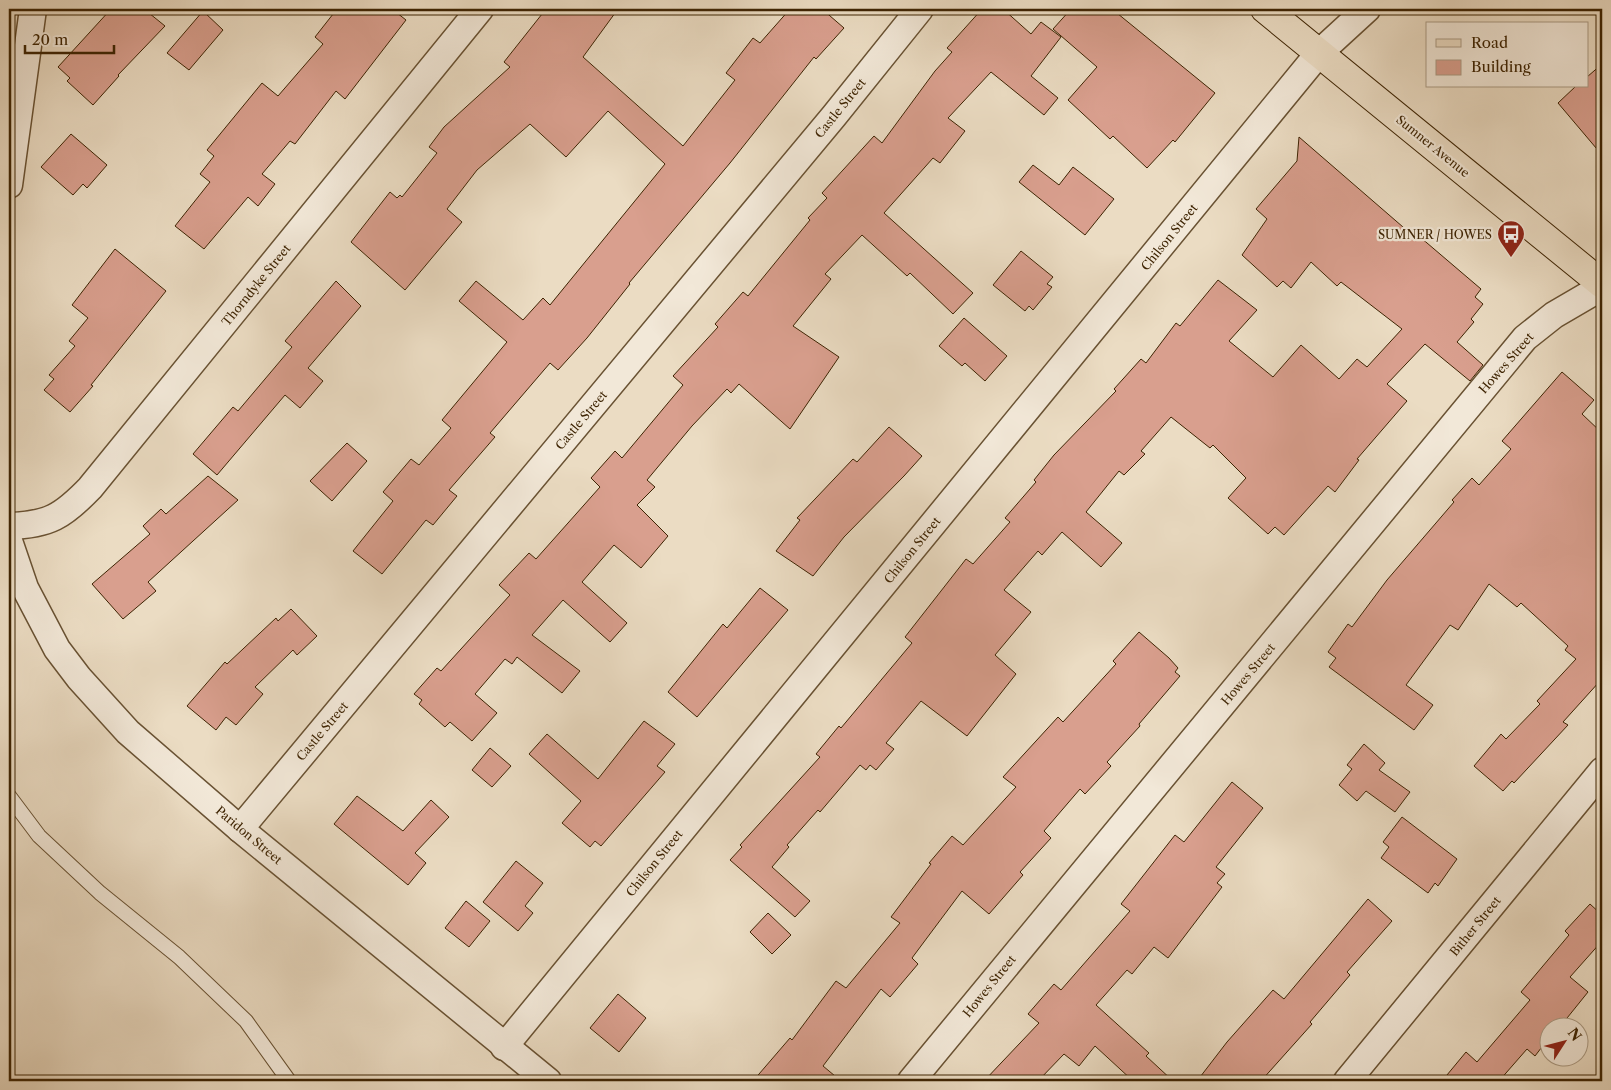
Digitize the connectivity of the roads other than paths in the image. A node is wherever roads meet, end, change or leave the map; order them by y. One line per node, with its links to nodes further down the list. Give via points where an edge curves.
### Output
1 (33, 9): 7 (street)
2 (480, 9): 9 (street, Thorndyke Street, via 90,488 42,524)
3 (920, 9): 14 (street, Castle Street)
4 (1264, 9): 6 (main road, Sumner Avenue)
5 (1367, 9): 6 (street, Chilson Street)
6 (1319, 53): 8 (main road, Sumner Avenue); 15 (street, Chilson Street)
7 (9, 185)
8 (1602, 285): 18 (street, Howes Street, via 1554,315 1525,338)
9 (9, 526)
10 (9, 541): 11 (street, Paridon Street)
11 (13, 577): 14 (street, Paridon Street, via 79,678 128,732)
12 (1602, 772): 19 (street, Bither Street)
13 (9, 796): 16 (lane, via 39,836 87,881 179,957 246,1021)
14 (240, 828): 15 (street, Paridon Street)
15 (504, 1047): 17 (street, Paridon Street)
16 (289, 1081)
17 (548, 1081)
18 (911, 1081)
19 (1347, 1081)

